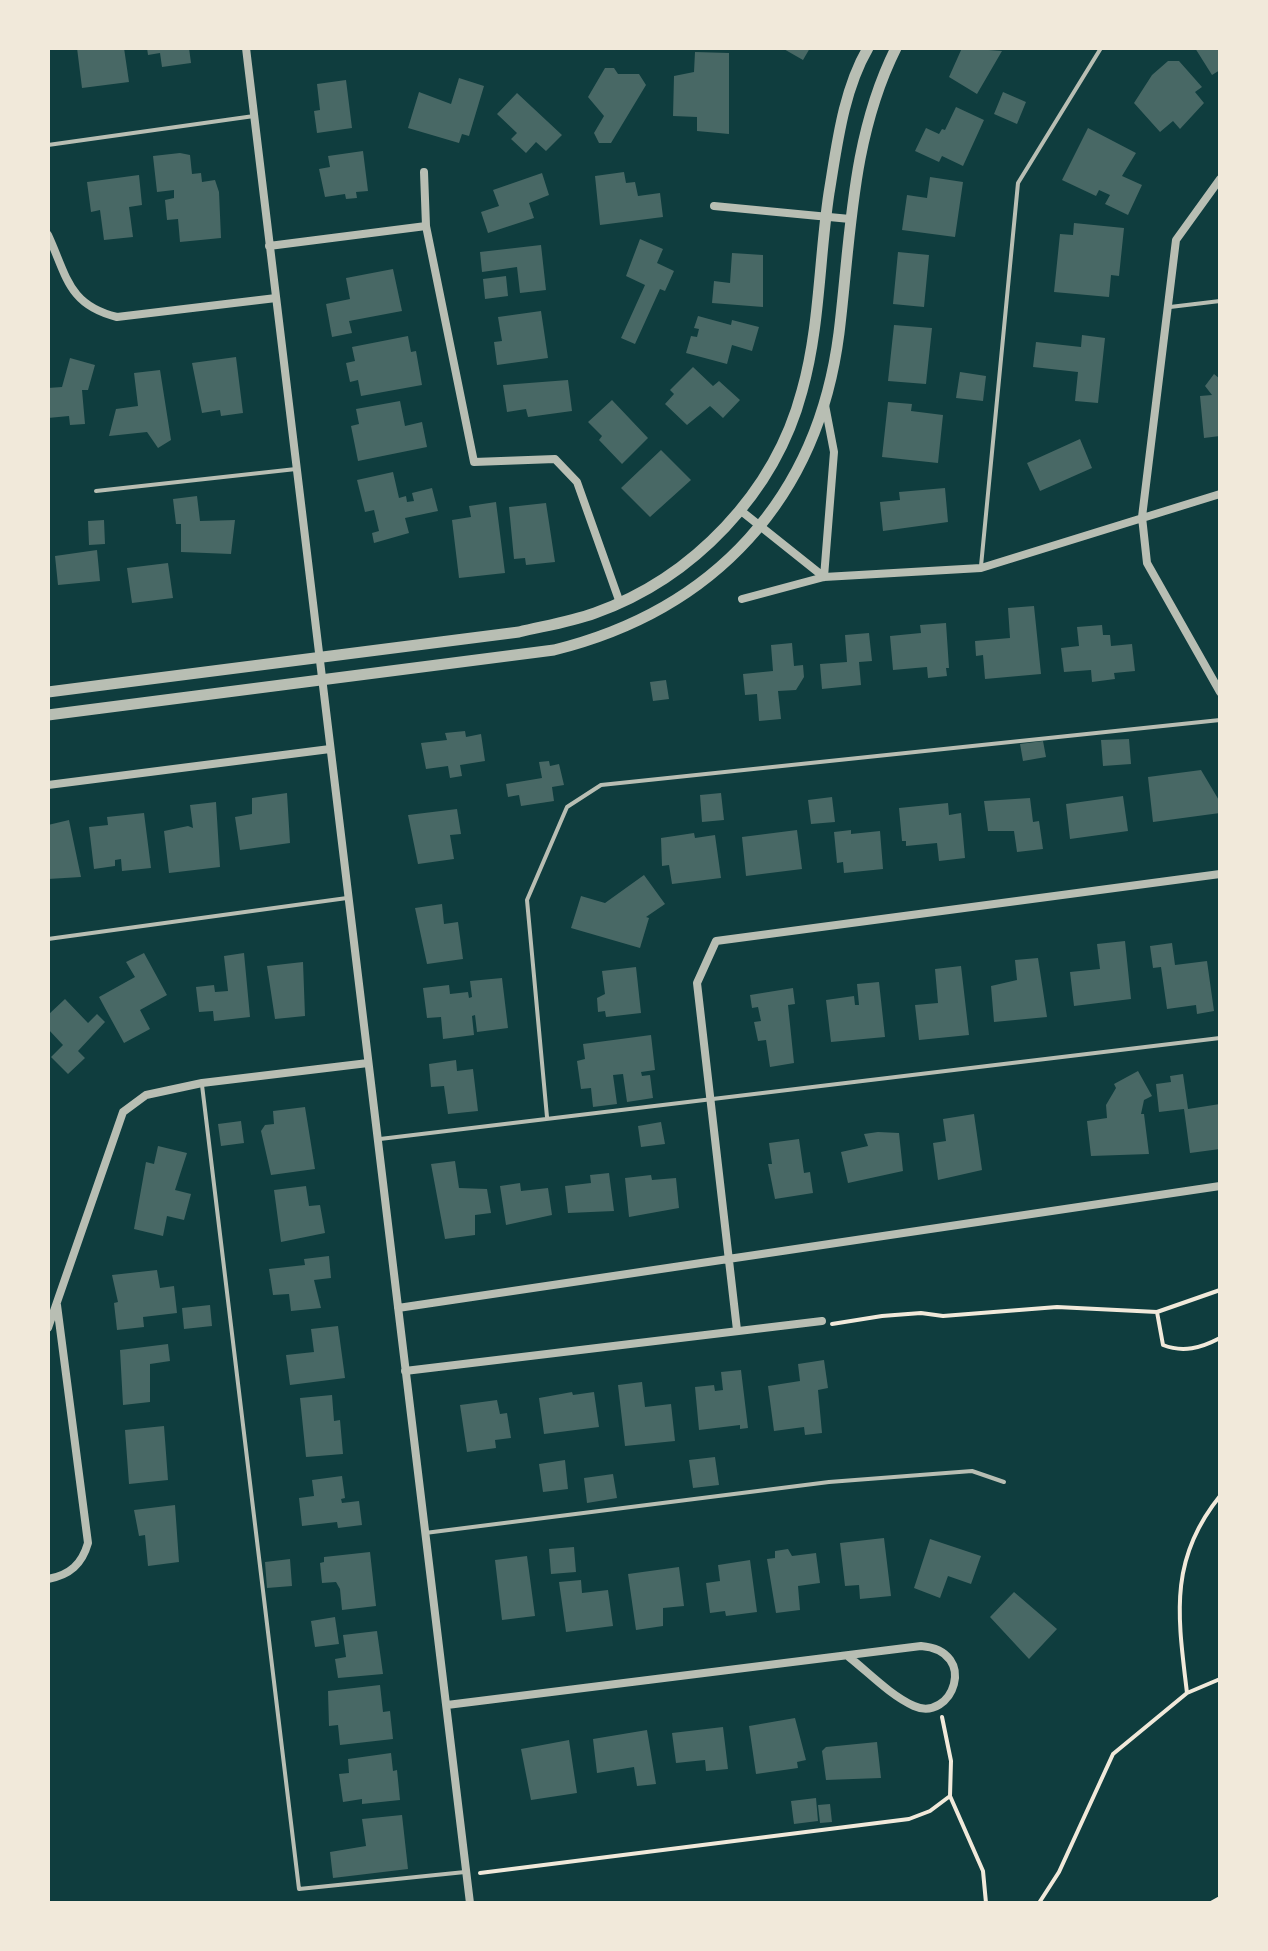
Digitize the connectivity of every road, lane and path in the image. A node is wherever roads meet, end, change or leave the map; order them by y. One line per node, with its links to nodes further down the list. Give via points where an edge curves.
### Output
1 (246, 48): 5 (street)
2 (868, 48): 10 (street, via 842,116)
3 (896, 48): 11 (street, via 865,127)
4 (1101, 48): 25 (lane, via 1018,183)
5 (254, 116): 6 (lane); 14 (street)
6 (48, 145)
7 (424, 172): 12 (street)
8 (1220, 179): 17 (street, via 1176,240)
9 (714, 206): 10 (street)
10 (825, 217): 11 (street); 22 (street, via 802,391 783,442)
11 (850, 219): 18 (street)
12 (426, 226): 14 (street); 28 (street, via 474,462 555,459 577,482)
13 (48, 235): 15 (street, via 79,301 93,311 117,317)
14 (269, 246): 15 (street)
15 (276, 298): 19 (street)
16 (1220, 301): 17 (lane)
17 (1168, 308): 23 (street)
18 (825, 405): 24 (street, via 794,478); 26 (street, via 834,452)
19 (296, 469): 20 (lane); 29 (street)
20 (96, 491)
21 (1220, 494): 23 (street)
22 (740, 510): 24 (street); 28 (street, via 697,554)
23 (1142, 517): 25 (street); 32 (street, via 1147,563)
24 (759, 528): 26 (street); 30 (street, via 721,568 676,602 586,642 519,656)
25 (981, 568): 26 (street)
26 (824, 577): 27 (street)
27 (742, 599)
28 (620, 603): 29 (street, via 519,632)
29 (319, 656): 30 (street); 31 (street)
30 (322, 680): 33 (street); 35 (street)
31 (48, 692)
32 (1220, 692)
33 (48, 715)
34 (1220, 720): 44 (lane, via 601,785 567,807 527,900)
35 (330, 749): 36 (street); 38 (street)
36 (48, 785)
37 (1220, 874): 43 (street, via 716,941 697,983)
38 (348, 898): 39 (lane); 41 (street)
39 (48, 939)
40 (1220, 1038): 43 (lane)
41 (368, 1063): 42 (street); 45 (street)
42 (202, 1083): 49 (street, via 146,1095 123,1112); 67 (lane, via 299,1889)
43 (710, 1099): 44 (lane); 47 (street)
44 (547, 1117): 45 (lane)
45 (377, 1139): 50 (street)
46 (1220, 1186): 47 (street)
47 (729, 1259): 50 (street); 54 (street)
48 (1220, 1290): 51 (path)
49 (56, 1300): 53 (street); 60 (street, via 88,1543 70,1573)
50 (398, 1308): 56 (street)
51 (1157, 1312): 52 (path, via 1057,1307 882,1316 837,1326); 55 (path, via 1163,1345 1202,1347)
52 (822, 1321): 54 (street)
53 (48, 1328)
54 (737, 1330): 56 (street)
55 (1220, 1338)
56 (405, 1371): 59 (street)
57 (1004, 1482): 59 (lane, via 972,1471 829,1482)
58 (1220, 1496): 63 (path, via 1200,1520 1182,1564 1179,1629)
59 (425, 1533): 65 (street)
60 (48, 1579)
61 (849, 1657): 64 (street, via 913,1706); 64 (street, via 935,1647 950,1659 956,1678); 65 (street)
62 (1220, 1679): 63 (path)
63 (1187, 1693): 71 (path, via 1113,1754 1059,1872)
64 (939, 1704): 66 (path, via 951,1761)
65 (447, 1705): 67 (street)
66 (950, 1796): 67 (path, via 909,1819); 70 (path, via 983,1871)
67 (466, 1872): 69 (street)
68 (1220, 1898): 72 (path)
69 (470, 1903)
70 (986, 1903)
71 (1039, 1903)
72 (1211, 1903)

